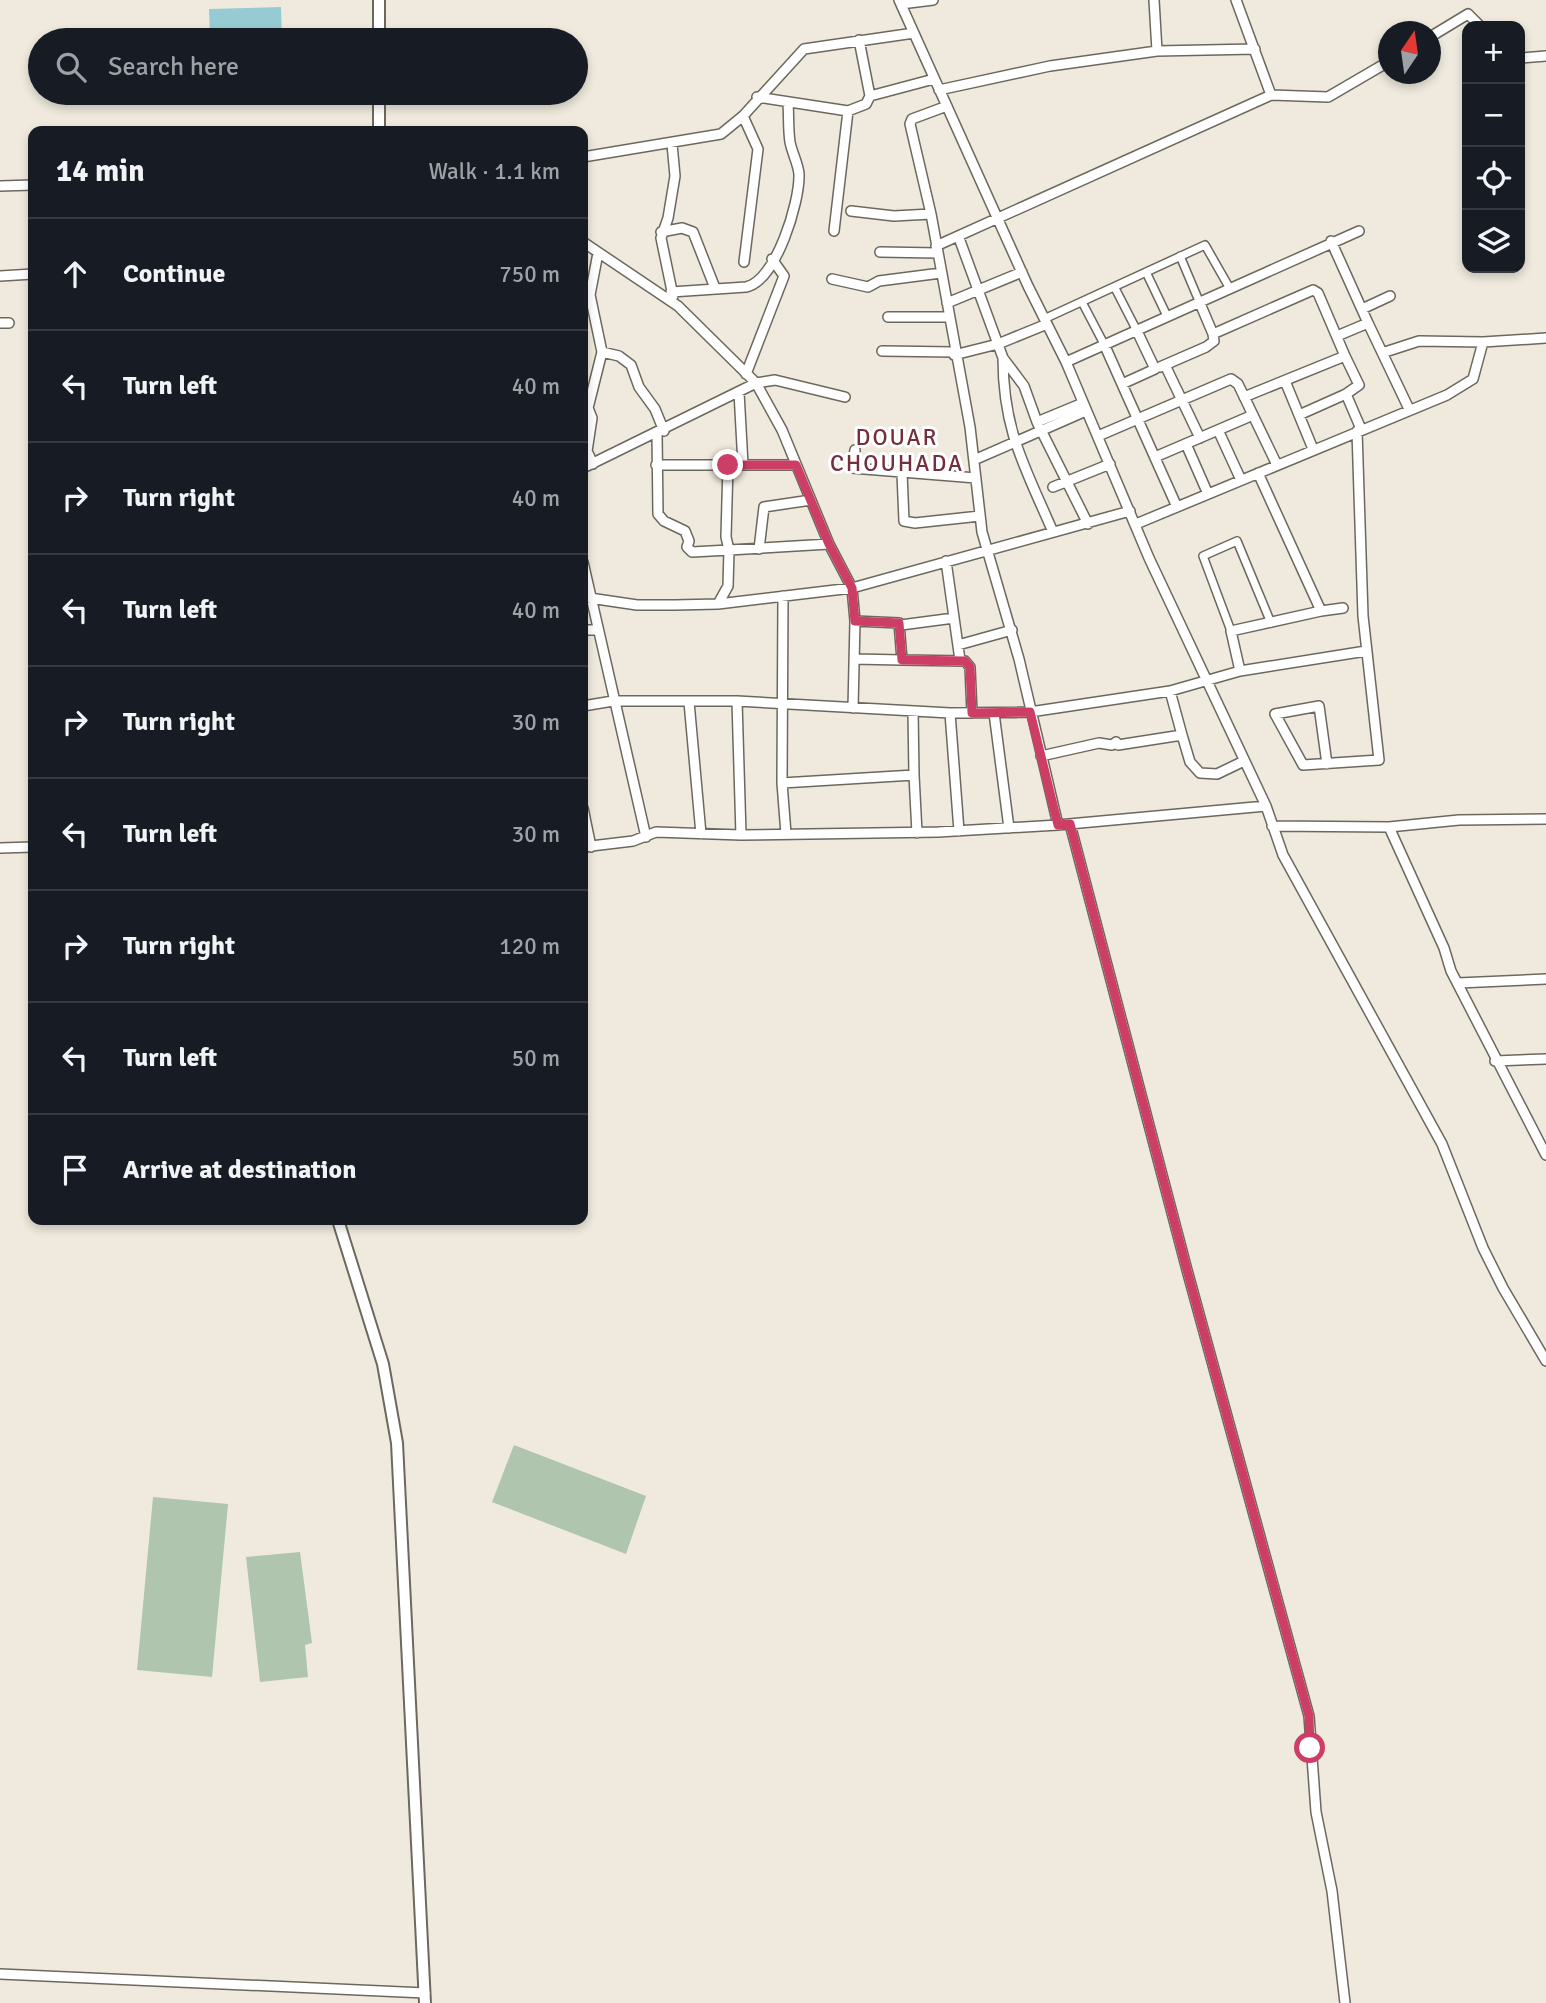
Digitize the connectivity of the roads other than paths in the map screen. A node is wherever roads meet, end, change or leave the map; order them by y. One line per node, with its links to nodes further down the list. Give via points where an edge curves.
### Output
1 (379, 0): 7 (street)
2 (933, 0): 5 (street)
3 (1154, 0): 12 (street)
4 (1236, 0): 11 (street)
5 (900, 2): 9 (street)
6 (1475, 21): 8 (street, via 1468,14)
7 (379, 28)
8 (1441, 30)
9 (914, 33): 10 (street); 16 (street)
10 (859, 40): 19 (street); 20 (street, via 804,49)
11 (1255, 49): 12 (street); 18 (street)
12 (1157, 51): 17 (street, via 1032,69)
13 (1546, 56): 14 (street)
14 (1525, 58)
15 (1378, 68): 18 (street, via 1328,97)
16 (934, 79): 17 (street); 19 (street)
17 (939, 90): 23 (street)
18 (1271, 94): 33 (street)
19 (870, 96): 24 (street, via 866,104)
20 (757, 97): 21 (street); 25 (street)
21 (788, 104): 24 (street); 44 (street, via 798,191 783,241)
22 (379, 105): 26 (street)
23 (947, 106): 32 (street, via 909,124); 33 (street)
24 (848, 111): 34 (street)
25 (743, 116): 27 (street, via 721,134); 45 (street, via 758,149)
26 (379, 126)
27 (672, 144): 28 (street); 36 (street, via 674,176 668,218)
28 (588, 156)
29 (0, 186): 30 (street)
30 (28, 186)
31 (851, 211): 32 (street)
32 (931, 214): 40 (street)
33 (999, 219): 37 (street); 46 (street)
34 (834, 231)
35 (1359, 231): 38 (street)
36 (661, 232): 53 (street, via 682,228 693,232); 56 (street)
37 (959, 238): 40 (street); 55 (street)
38 (1331, 241): 52 (street); 62 (street)
39 (588, 246): 42 (street)
40 (936, 249): 41 (street); 48 (street)
41 (880, 252)
42 (598, 253): 61 (street); 76 (street, via 590,295)
43 (1180, 256): 47 (street); 52 (street, via 1205,245); 58 (street)
44 (772, 259): 53 (street, via 756,284); 84 (street, via 784,276)
45 (744, 262)
46 (1022, 272): 55 (street); 66 (street)
47 (1146, 272): 54 (street); 63 (street)
48 (942, 273): 51 (street, via 879,281 868,287); 60 (street)
49 (28, 274): 50 (street)
50 (0, 276)
51 (832, 279)
52 (1229, 287): 58 (street)
53 (715, 288): 56 (street)
54 (1115, 288): 59 (street); 68 (street)
55 (979, 291): 60 (street); 73 (street)
56 (671, 292): 61 (street)
57 (1390, 296): 62 (street)
58 (1199, 301): 63 (street); 69 (street)
59 (1082, 302): 66 (street); 74 (street)
60 (947, 303): 65 (street)
61 (678, 306): 84 (street)
62 (1362, 309): 67 (street)
63 (1167, 316): 68 (street)
64 (888, 317): 65 (street)
65 (949, 317): 78 (street)
66 (1046, 321): 73 (street); 81 (street)
67 (1368, 323): 70 (street); 77 (street)
68 (1136, 330): 74 (street); 83 (street)
69 (1213, 334): 70 (street, via 1312,290 1318,293); 82 (street, via 1214,341 1206,347)
70 (1337, 336): 79 (street)
71 (1546, 338): 72 (street)
72 (1483, 342): 77 (street, via 1419,341); 95 (street, via 1473,379)
73 (998, 344): 78 (street); 80 (street)
74 (1104, 344): 81 (street); 87 (street)
75 (883, 351): 78 (street)
76 (602, 352): 92 (street); 103 (street, via 631,365 639,387 655,409)
77 (1385, 352): 95 (street)
78 (954, 354): 113 (street)
79 (1345, 356): 85 (street); 89 (street, via 1359,385)
80 (1003, 358): 100 (street, via 1024,386); 106 (street, via 1004,406)
81 (1066, 362): 94 (street)
82 (1165, 365): 83 (street); 93 (street)
83 (1155, 369): 87 (street)
84 (746, 374): 86 (street)
85 (1285, 381): 91 (street); 98 (street)
86 (757, 383): 88 (street); 90 (street, via 775,380); 119 (street)
87 (1122, 384): 99 (street)
88 (739, 392): 103 (street); 118 (street)
89 (1346, 394): 98 (street); 102 (street)
90 (845, 397)
91 (1244, 397): 93 (street, via 1231,379); 97 (street)
92 (588, 399)
93 (1181, 400): 99 (street); 105 (street)
94 (1084, 407): 100 (street); 104 (street)
95 (1409, 409): 102 (street)
96 (588, 413): 108 (street, via 592,418)
97 (1253, 415): 101 (street); 120 (street)
98 (1299, 415): 109 (street)
99 (1137, 419): 104 (street); 112 (street)
100 (1040, 425): 106 (street); 126 (street)
101 (1218, 430): 105 (street); 125 (street)
102 (1359, 430): 109 (street); 157 (street)
103 (661, 432): 114 (street); 116 (street)
104 (1098, 436): 115 (street)
105 (1200, 438): 107 (street)
106 (1013, 441): 113 (street); 135 (street)
107 (1186, 443): 112 (street); 128 (street)
108 (588, 444)
109 (1313, 449): 120 (street)
110 (855, 450): 122 (street, via 852,468)
111 (588, 453): 114 (street)
112 (1155, 457): 130 (street)
113 (974, 460): 124 (street)
114 (593, 464): 121 (street)
115 (1110, 464): 126 (street); 131 (street)
116 (656, 465): 117 (street); 139 (street, via 660,518 685,531 692,552)
117 (728, 465): 118 (street); 139 (street)
118 (743, 465): 119 (street)
119 (796, 465): 129 (street)
120 (1277, 465): 123 (street)
121 (588, 466)
122 (902, 473): 124 (street); 132 (street, via 904,521)
123 (1258, 473): 125 (street); 147 (street)
124 (976, 478): 132 (street)
125 (1241, 480): 128 (street)
126 (1067, 483): 127 (street); 133 (street)
127 (1053, 487)
128 (1208, 494): 130 (street)
129 (811, 500): 136 (street); 137 (street, via 764,507)
130 (1177, 507): 134 (street)
131 (1130, 511): 133 (street); 134 (street)
132 (980, 516): 138 (street)
133 (1088, 524): 135 (street)
134 (1136, 524): 162 (street)
135 (1053, 532): 138 (street)
136 (829, 544): 137 (street); 141 (street)
137 (759, 549): 139 (street)
138 (990, 550): 140 (street); 154 (street)
139 (729, 551): 145 (street, via 729,582)
140 (946, 561): 141 (street); 148 (street)
141 (852, 588): 142 (street); 149 (street)
142 (783, 596): 145 (street); 168 (street)
143 (588, 598): 145 (street, via 645,605)
144 (588, 601): 153 (street)
145 (719, 604)
146 (1343, 608): 147 (street)
147 (1321, 611): 150 (street)
148 (954, 618): 151 (street); 156 (street)
149 (855, 621): 151 (street); 158 (street)
150 (1271, 623): 155 (street); 155 (street, via 1237,541 1203,556)
151 (901, 625): 159 (street)
152 (588, 630): 153 (street)
153 (598, 630): 164 (street)
154 (1012, 630): 156 (street); 171 (street)
155 (1231, 631): 161 (street)
156 (958, 645): 160 (street)
157 (1366, 652): 161 (street); 178 (street, via 1379,760)
158 (854, 659): 159 (street); 169 (street)
159 (902, 660): 160 (street)
160 (960, 660): 173 (street, via 970,667)
161 (1240, 671): 162 (street)
162 (1206, 683): 163 (street); 177 (street)
163 (1170, 691): 171 (street); 175 (street)
164 (613, 701): 166 (street); 167 (street); 193 (street)
165 (737, 701): 166 (street); 168 (street); 192 (street)
166 (689, 702): 190 (street)
167 (588, 705)
168 (782, 705): 169 (street); 180 (street)
169 (853, 709): 170 (street)
170 (913, 711): 172 (street); 179 (street)
171 (1030, 712): 174 (street); 176 (street)
172 (950, 713): 173 (street); 188 (street)
173 (972, 713): 174 (street)
174 (993, 713): 187 (street)
175 (1182, 735): 176 (street, via 1118,745 1098,743); 177 (street, via 1190,762 1200,774 1217,774)
176 (1041, 756): 184 (street)
177 (1244, 761): 181 (street)
178 (1327, 764): 178 (street, via 1303,765 1275,714 1319,706)
179 (914, 775): 180 (street); 189 (street)
180 (782, 783): 191 (street)
181 (1266, 806): 183 (street); 185 (street)
182 (1546, 819): 186 (street)
183 (1070, 824): 184 (street); 208 (street, via 1309,1716 1316,1812 1332,1891)
184 (1058, 825): 187 (street)
185 (1272, 826): 186 (street); 205 (street, via 1341,963 1443,1144 1488,1258)
186 (1390, 827): 198 (street)
187 (1009, 828): 188 (street)
188 (959, 831): 189 (street)
189 (917, 832): 191 (street)
190 (701, 834): 192 (street); 193 (street, via 656,832)
191 (786, 834): 192 (street)
192 (741, 835)
193 (646, 837): 195 (street)
194 (28, 847): 196 (street)
195 (588, 847)
196 (0, 848)
197 (1546, 979): 198 (street)
198 (1458, 983): 200 (street)
199 (1546, 1059): 200 (street)
200 (1495, 1061): 202 (street)
201 (1546, 1134): 202 (street)
202 (1535, 1135): 203 (street)
203 (1546, 1155)
204 (340, 1225): 207 (street, via 383,1364 397,1443)
205 (1546, 1361)
206 (0, 1974): 207 (street)
207 (425, 1998)
208 (1345, 2003)

